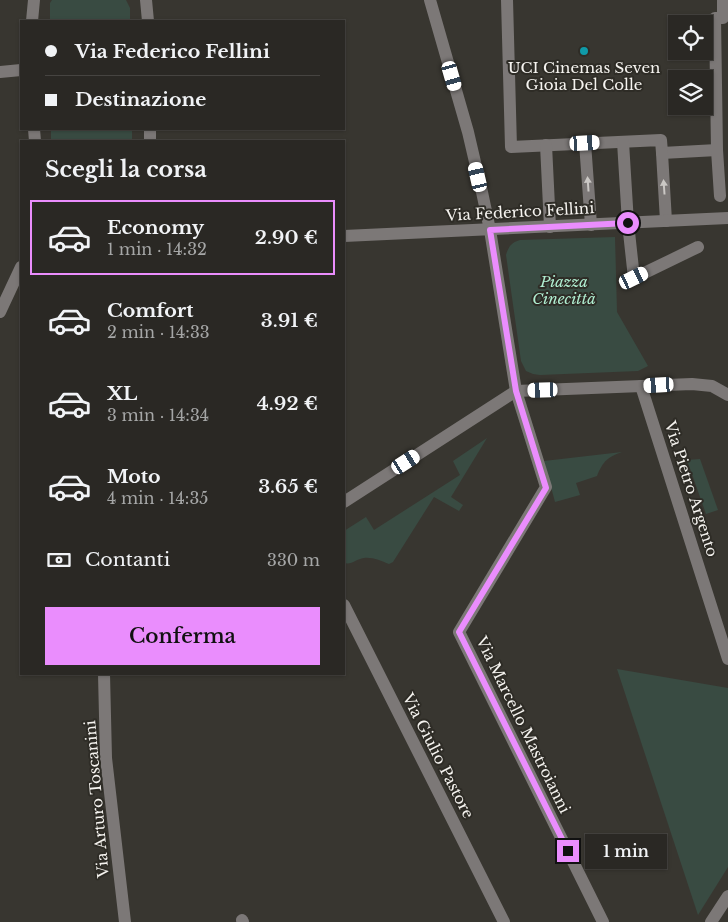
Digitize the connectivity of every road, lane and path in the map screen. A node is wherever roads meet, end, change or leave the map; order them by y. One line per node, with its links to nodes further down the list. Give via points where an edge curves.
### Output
1 (146, 0): 5 (street)
2 (430, 0): 19 (street, Via Marcello Mastroianni, via 468,132)
3 (506, 0): 10 (street, via 511,147)
4 (723, 0): 11 (street, via 723,18 716,18)
5 (148, 20)
6 (20, 70): 7 (street)
7 (0, 72)
8 (623, 142): 9 (street); 12 (street, via 661,140); 16 (street)
9 (585, 143): 10 (street); 17 (street, one-way to 9)
10 (546, 145): 18 (street)
11 (716, 150): 12 (street); 13 (street)
12 (662, 153): 15 (street, one-way to 12)
13 (720, 196)
14 (728, 218): 15 (street, Via Federico Fellini)
15 (666, 222): 16 (street, Via Federico Fellini)
16 (628, 223): 17 (street, Via Federico Fellini); 21 (street, via 634,278)
17 (591, 225): 18 (street, Via Federico Fellini)
18 (550, 227): 19 (street, Via Federico Fellini)
19 (490, 230): 20 (street, Via Federico Fellini); 25 (street, Via Marcello Mastroianni)
20 (345, 236)
21 (698, 247)
22 (20, 269): 23 (street)
23 (0, 312)
24 (641, 386): 25 (street); 26 (street, via 700,384); 29 (street, Via Pietro Argento)
25 (516, 391): 27 (street); 34 (street, Via Marcello Mastroianni, via 546,488 459,632)
26 (728, 395)
27 (345, 501)
28 (345, 606): 33 (street, Via Giulio Pastore)
29 (728, 660)
30 (104, 675): 32 (street, Via Arturo Toscanini, via 106,758)
31 (728, 896): 35 (street)
32 (124, 922)
33 (504, 922)
34 (603, 922)
35 (711, 922)

